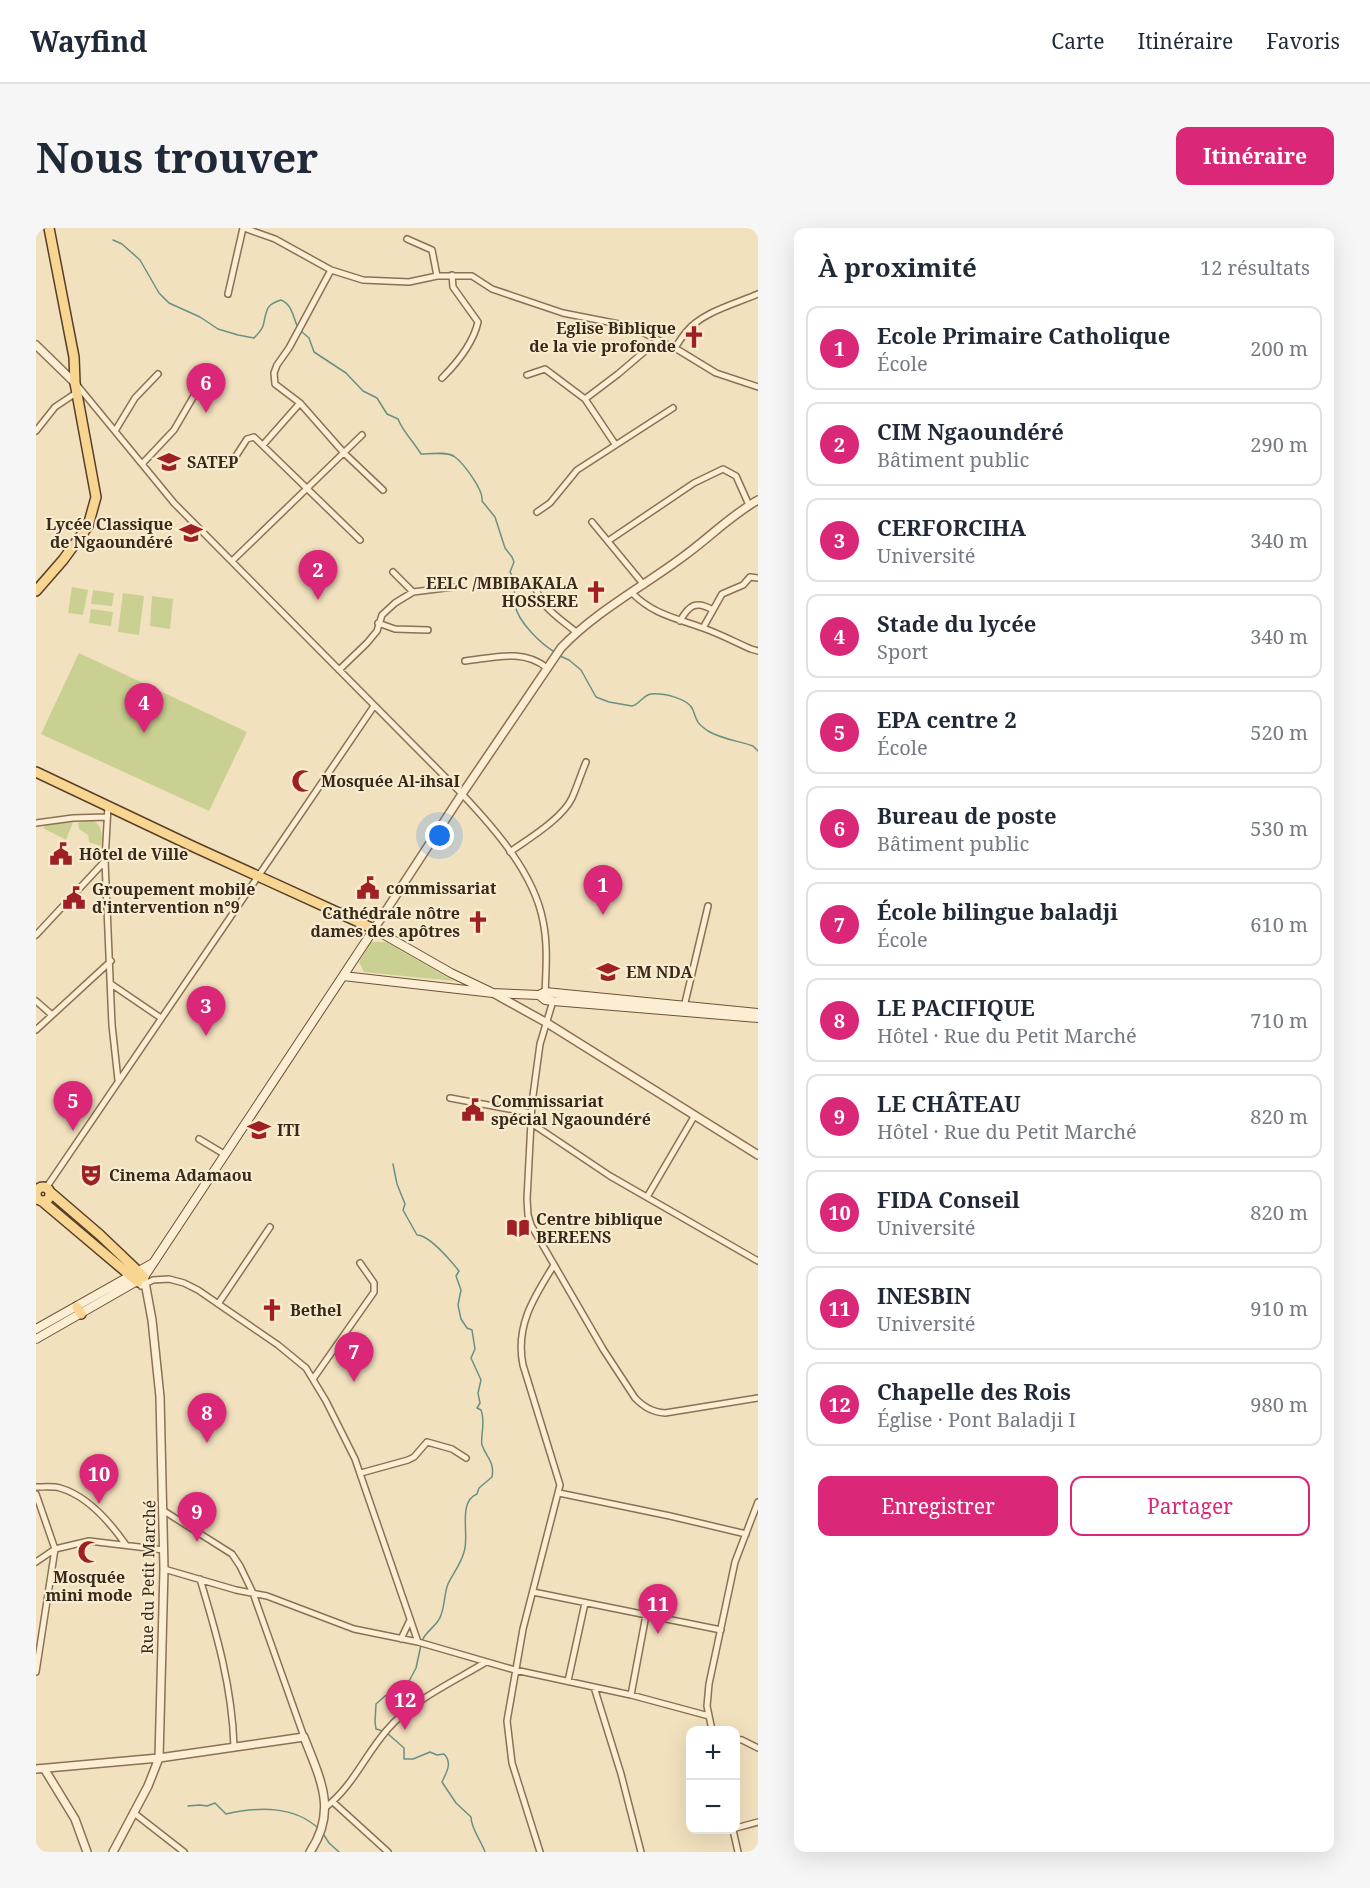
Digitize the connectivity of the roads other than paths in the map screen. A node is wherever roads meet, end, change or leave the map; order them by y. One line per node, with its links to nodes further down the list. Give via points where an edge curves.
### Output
1 (49, 228): 17 (main road)
2 (243, 228): 4 (street, via 275,239); 7 (street)
3 (407, 239): 6 (street, via 432,250)
4 (331, 270): 6 (street, via 363,280 409,282); 19 (street, via 274,373 275,384)
5 (452, 274): 6 (street); 9 (street, via 472,276 492,289 563,313 629,326); 14 (street, via 453,287 478,322 460,357)
6 (437, 276)
7 (228, 294)
8 (758, 294): 11 (street, via 697,322)
9 (658, 340): 11 (street); 18 (street)
10 (36, 345): 17 (street)
11 (675, 348): 16 (street, via 716,373)
12 (158, 374): 22 (street, via 135,398)
13 (526, 375): 18 (street, via 545,369)
14 (442, 378)
15 (202, 382): 28 (street, via 174,430)
16 (758, 387)
17 (77, 388): 21 (street); 22 (street); 43 (main road, via 95,487 93,511 80,538)
18 (585, 399): 24 (street)
19 (300, 403): 25 (street); 26 (street)
20 (673, 408): 24 (street)
21 (36, 431)
22 (115, 431): 28 (street)
23 (362, 435): 26 (street)
24 (615, 444): 33 (street, via 577,470 550,503)
25 (263, 445): 27 (street, via 249,437); 29 (street)
26 (344, 453): 29 (street); 30 (street)
27 (234, 459)
28 (142, 464): 37 (street, via 174,503)
29 (308, 489): 35 (street); 37 (street)
30 (383, 490)
31 (758, 500): 32 (street)
32 (749, 505): 36 (street, via 736,476 723,469 694,483); 41 (street)
33 (537, 512)
34 (592, 522): 36 (street)
35 (360, 540)
36 (608, 541): 41 (street)
37 (232, 561): 55 (street)
38 (393, 572): 44 (street)
39 (758, 578): 46 (street, via 750,577 743,585 722,594)
40 (534, 584): 51 (street, via 544,606)
41 (644, 585): 45 (street)
42 (453, 587): 44 (street)
43 (36, 591)
44 (413, 592): 48 (street, via 395,603)
45 (632, 593): 47 (street, via 649,607); 51 (street)
46 (713, 610): 47 (street, via 695,604); 49 (street)
47 (680, 621): 49 (street)
48 (378, 623): 50 (street, via 395,629); 55 (street, via 377,631)
49 (704, 628): 52 (street)
50 (429, 630)
51 (576, 633): 54 (street)
52 (758, 651)
53 (465, 661): 54 (street, via 516,655 531,658)
54 (547, 668): 59 (street)
55 (339, 670): 56 (street)
56 (374, 706): 59 (street); 65 (street)
57 (586, 762): 63 (street, via 565,808)
58 (36, 772): 60 (main road)
59 (462, 794): 63 (street); 67 (street)
60 (108, 805): 61 (street); 65 (main road)
61 (107, 817): 62 (street); 64 (street)
62 (36, 823)
63 (510, 852): 73 (street, via 543,919)
64 (105, 861): 68 (street); 69 (street)
65 (258, 876): 67 (main road); 78 (street)
66 (708, 906): 75 (street)
67 (374, 929): 70 (main road); 72 (main road)
68 (36, 935)
69 (111, 961): 71 (street); 77 (street)
70 (343, 976): 72 (main road); 88 (main road)
71 (111, 984): 78 (street); 82 (street)
72 (493, 993): 73 (main road); 80 (street)
73 (546, 997): 75 (main road); 80 (street)
74 (36, 1001): 77 (street)
75 (684, 1008): 76 (main road); 79 (main road)
76 (758, 1013)
77 (52, 1015): 81 (street)
78 (161, 1018): 82 (street)
79 (758, 1018)
80 (547, 1023): 84 (street, via 540,1044); 85 (street)
81 (36, 1030)
82 (118, 1080): 90 (street)
83 (450, 1098): 84 (street)
84 (531, 1113): 86 (street)
85 (695, 1115): 89 (street); 91 (street)
86 (531, 1123): 91 (street); 97 (street, via 528,1215)
87 (199, 1139): 88 (street)
88 (224, 1154): 98 (main road)
89 (758, 1155)
90 (41, 1195): 93 (main road); 94 (main road)
91 (647, 1197): 95 (street)
92 (270, 1227): 99 (street)
93 (100, 1235): 94 (main road); 98 (main road)
94 (92, 1244): 98 (main road)
95 (758, 1261)
96 (360, 1263): 103 (street, via 374,1283 374,1292)
97 (554, 1265): 104 (street, via 603,1349 642,1405 665,1413); 108 (street, via 529,1307 520,1345 558,1475)
98 (140, 1279): 99 (street, via 176,1280); 100 (main road); 111 (street, Rue du Petit Marché, via 147,1292 152,1320 160,1397)
99 (218, 1304): 103 (street, via 297,1359)
100 (79, 1310): 101 (main road); 102 (main road)
101 (36, 1329)
102 (36, 1339)
103 (313, 1379): 106 (street)
104 (758, 1398)
105 (466, 1458): 106 (street, via 452,1449 427,1442 408,1460)
106 (361, 1473): 123 (street)
107 (36, 1487): 113 (street, via 58,1487 86,1502)
108 (559, 1493): 112 (street); 119 (street)
109 (36, 1494): 114 (street)
110 (758, 1502): 112 (street)
111 (164, 1511): 115 (street, Rue du Petit Marché); 120 (street, via 232,1554)
112 (746, 1534): 124 (street, via 735,1562)
113 (126, 1545): 114 (street, via 89,1541); 115 (street)
114 (55, 1549): 116 (street); 129 (street)
115 (164, 1550): 117 (street, Rue du Petit Marché)
116 (36, 1562)
117 (165, 1569): 118 (street); 139 (street, Rue du Petit Marché)
118 (200, 1579): 120 (street); 137 (street, via 230,1693)
119 (533, 1592): 121 (street); 128 (street)
120 (253, 1593): 125 (street, via 346,1627); 135 (street)
121 (585, 1603): 122 (street); 130 (street)
122 (646, 1615): 124 (street); 132 (street)
123 (410, 1620): 125 (street); 126 (street)
124 (721, 1630): 133 (street, via 709,1684)
125 (401, 1639): 126 (street)
126 (421, 1643): 127 (street)
127 (486, 1662): 128 (street); 142 (street, via 425,1698 386,1732 344,1791)
128 (515, 1670): 130 (street); 152 (street, via 507,1721 508,1742)
129 (36, 1672)
130 (568, 1681): 131 (street)
131 (594, 1687): 132 (street); 153 (street)
132 (631, 1695): 133 (street)
133 (709, 1716): 134 (street)
134 (711, 1726)
135 (304, 1737): 137 (street); 142 (street)
136 (740, 1740): 138 (street)
137 (234, 1746): 139 (street)
138 (758, 1748)
139 (159, 1758): 141 (street); 143 (street, Rue du Petit Marché)
140 (36, 1769): 141 (street)
141 (45, 1770): 147 (street, via 75,1819)
142 (330, 1804): 150 (street); 151 (street)
143 (134, 1813): 148 (street, Rue du Petit Marché); 149 (street)
144 (758, 1822): 145 (street)
145 (740, 1827)
146 (735, 1834): 154 (street)
147 (87, 1852)
148 (113, 1852)
149 (184, 1852)
150 (310, 1852)
151 (388, 1852)
152 (540, 1852)
153 (641, 1852)
154 (738, 1852)

